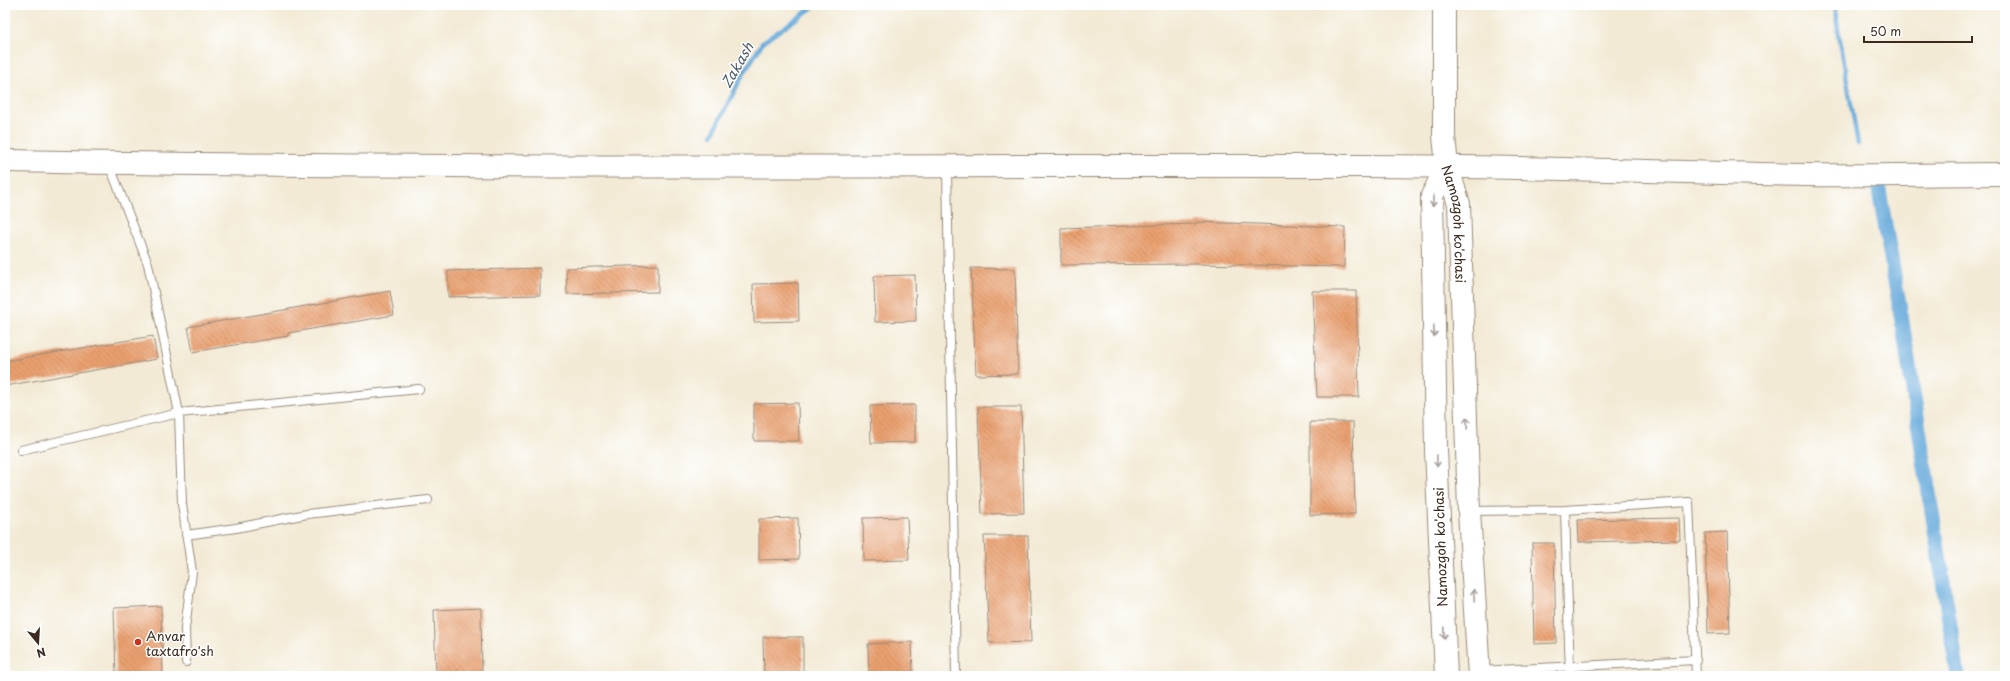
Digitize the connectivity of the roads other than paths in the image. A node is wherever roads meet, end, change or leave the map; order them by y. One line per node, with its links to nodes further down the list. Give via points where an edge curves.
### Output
1 (1444, 5): 5 (main road, via 1444,136)
2 (5, 161): 3 (main road)
3 (109, 163): 4 (main road, via 528,167); 8 (lane, via 148,264)
4 (947, 165): 5 (main road); 18 (lane)
5 (1447, 166): 6 (main road, via 1810,175); 12 (main road, Namozgoh ko'chasi, one-way to 5, via 1460,204); 19 (main road, Namozgoh ko'chasi, one-way to 19, via 1432,196 1436,450)
6 (2005, 174)
7 (419, 389): 8 (lane)
8 (179, 413): 9 (lane); 13 (lane, via 182,504)
9 (20, 450)
10 (428, 500): 13 (lane, via 307,514)
11 (1565, 510): 12 (lane); 14 (lane, via 1689,502); 16 (lane)
12 (1469, 511): 17 (main road, Namozgoh ko'chasi, one-way to 12)
13 (186, 535): 15 (lane, via 192,572 184,629)
14 (1696, 660): 16 (lane); 21 (lane)
15 (186, 662)
16 (1570, 666): 17 (lane); 20 (lane)
17 (1479, 673)
18 (956, 676)
19 (1446, 676)
20 (1570, 676)
21 (1696, 676)

